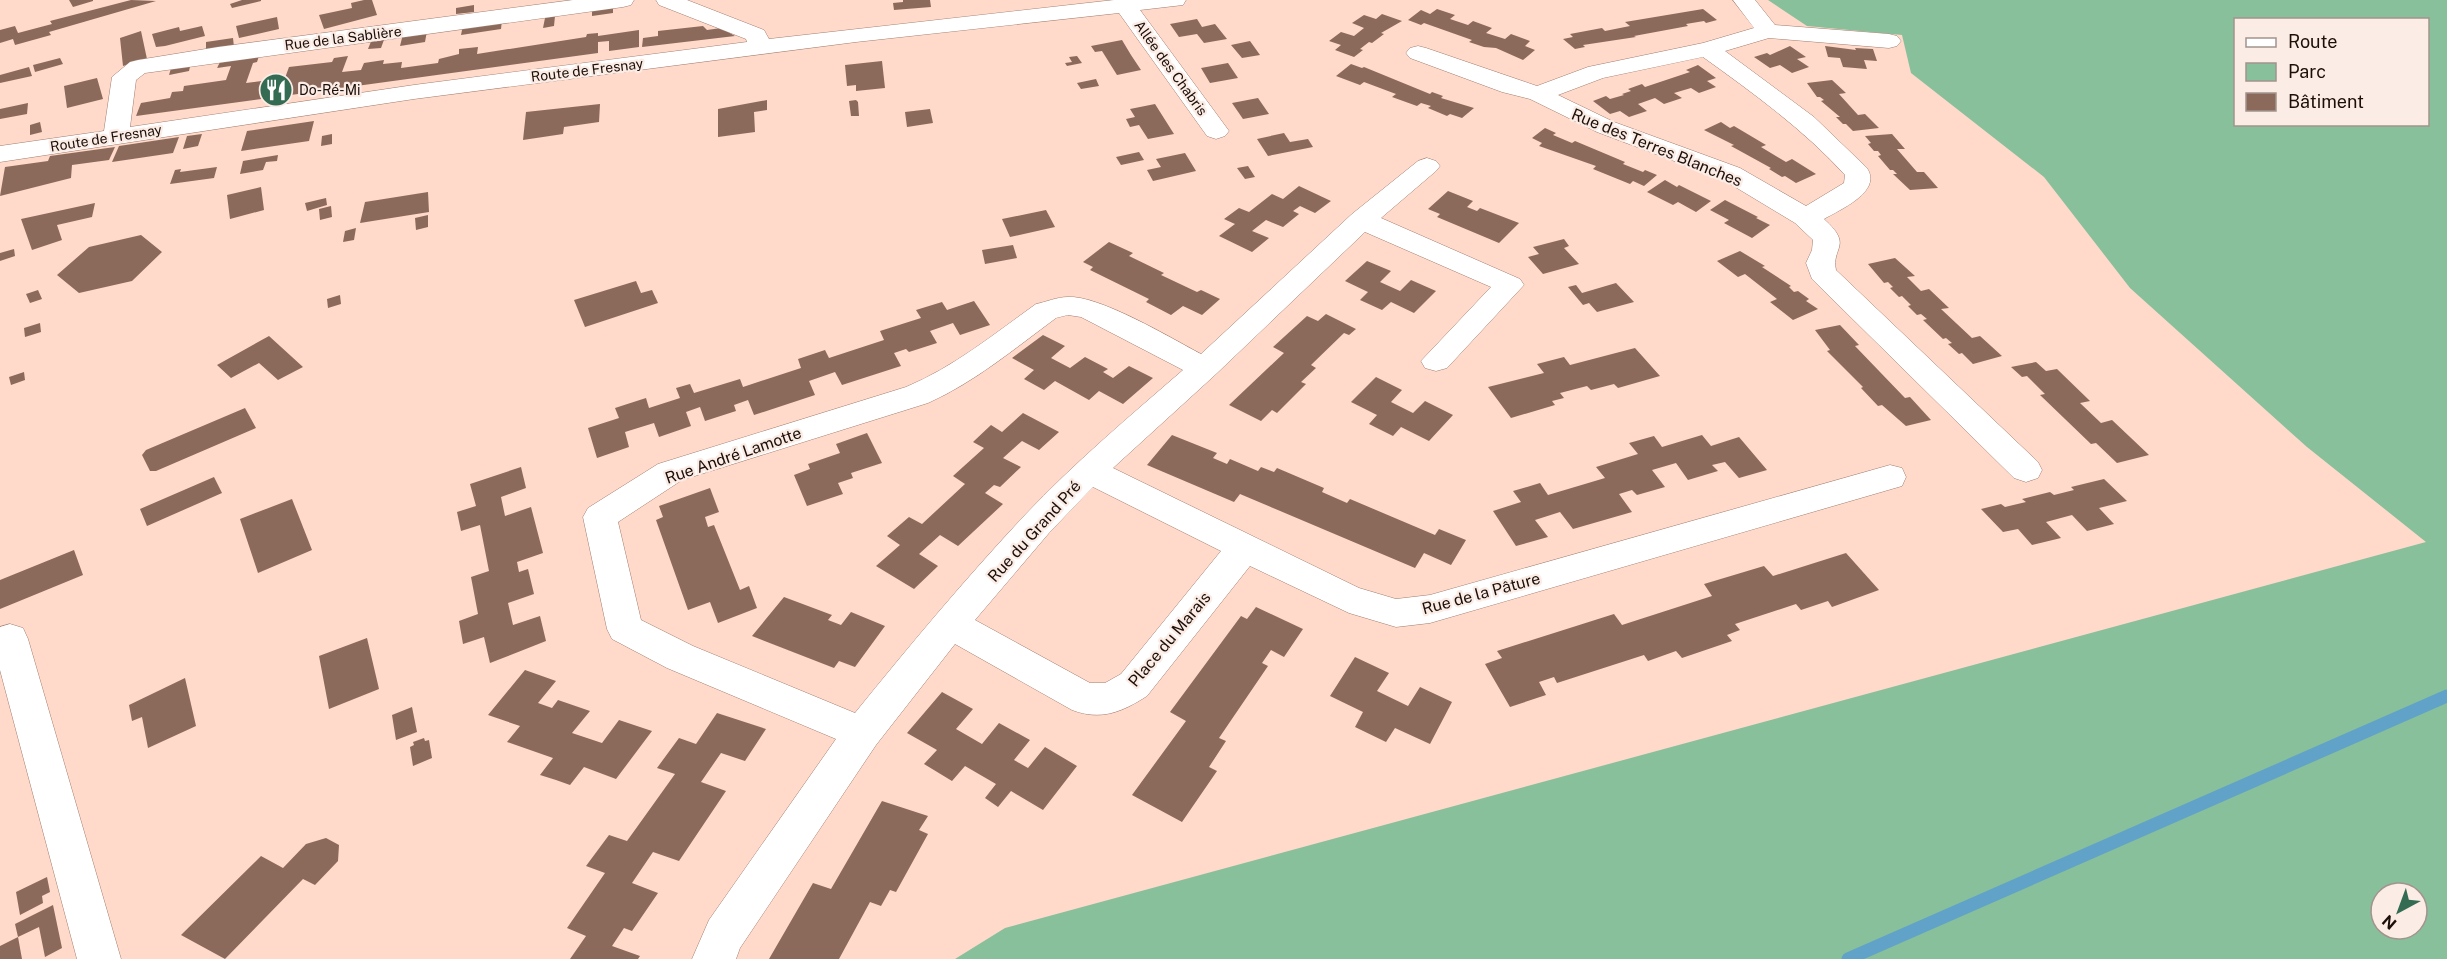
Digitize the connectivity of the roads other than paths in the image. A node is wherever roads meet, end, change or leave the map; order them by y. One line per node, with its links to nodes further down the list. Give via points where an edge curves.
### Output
1 (623, 0): 13 (street, Rue de la Sablière, via 138,67 124,77)
2 (667, 0): 8 (street, via 756,35)
3 (1175, 0): 5 (street, Route de Fresnay)
4 (1744, 0): 6 (street)
5 (1125, 5): 8 (street, Route de Fresnay); 12 (street, Allée des Chabris)
6 (1768, 31): 7 (street); 9 (street, Rue des Terres Blanches)
7 (1889, 41)
8 (761, 48): 13 (street, Route de Fresnay, via 414,92)
9 (1707, 49): 11 (street, Rue des Terres Blanches, via 1596,72); 16 (street, via 1787,107 1858,174 1857,185 1846,195)
10 (1418, 53): 11 (street)
11 (1539, 94): 16 (street, Rue des Terres Blanches, via 1566,111 1618,133 1724,170)
12 (1216, 131)
13 (116, 136): 14 (street, Route de Fresnay)
14 (0, 154)
15 (1427, 166): 17 (street, Rue du Grand Pré)
16 (1806, 218): 20 (street, Rue des Terres Blanches, via 1826,237 1827,250 1820,263 1822,273)
17 (1362, 220): 18 (street, via 1510,285); 19 (street, Rue du Grand Pré)
18 (1436, 361)
19 (1204, 368): 21 (street, Rue du Grand Pré); 26 (street, Rue André Lamotte, via 1087,308 1068,306 1046,311 940,385 670,472 600,517 625,629 680,657)
20 (2026, 470)
21 (1089, 471): 23 (street, Rue de la Pâture); 24 (street, Rue du Grand Pré, via 1037,524)
22 (1890, 477): 23 (street, Rue de la Pâture, via 1430,609 1396,613 1349,599)
23 (1245, 547): 24 (street, Place du Marais, via 1134,685 1111,699 1085,699)
24 (952, 625): 26 (street, Rue du Grand Pré)
25 (10, 639): 27 (street)
26 (862, 733): 28 (street, Rue du Grand Pré, via 724,934)
27 (99, 959)
28 (714, 959)

